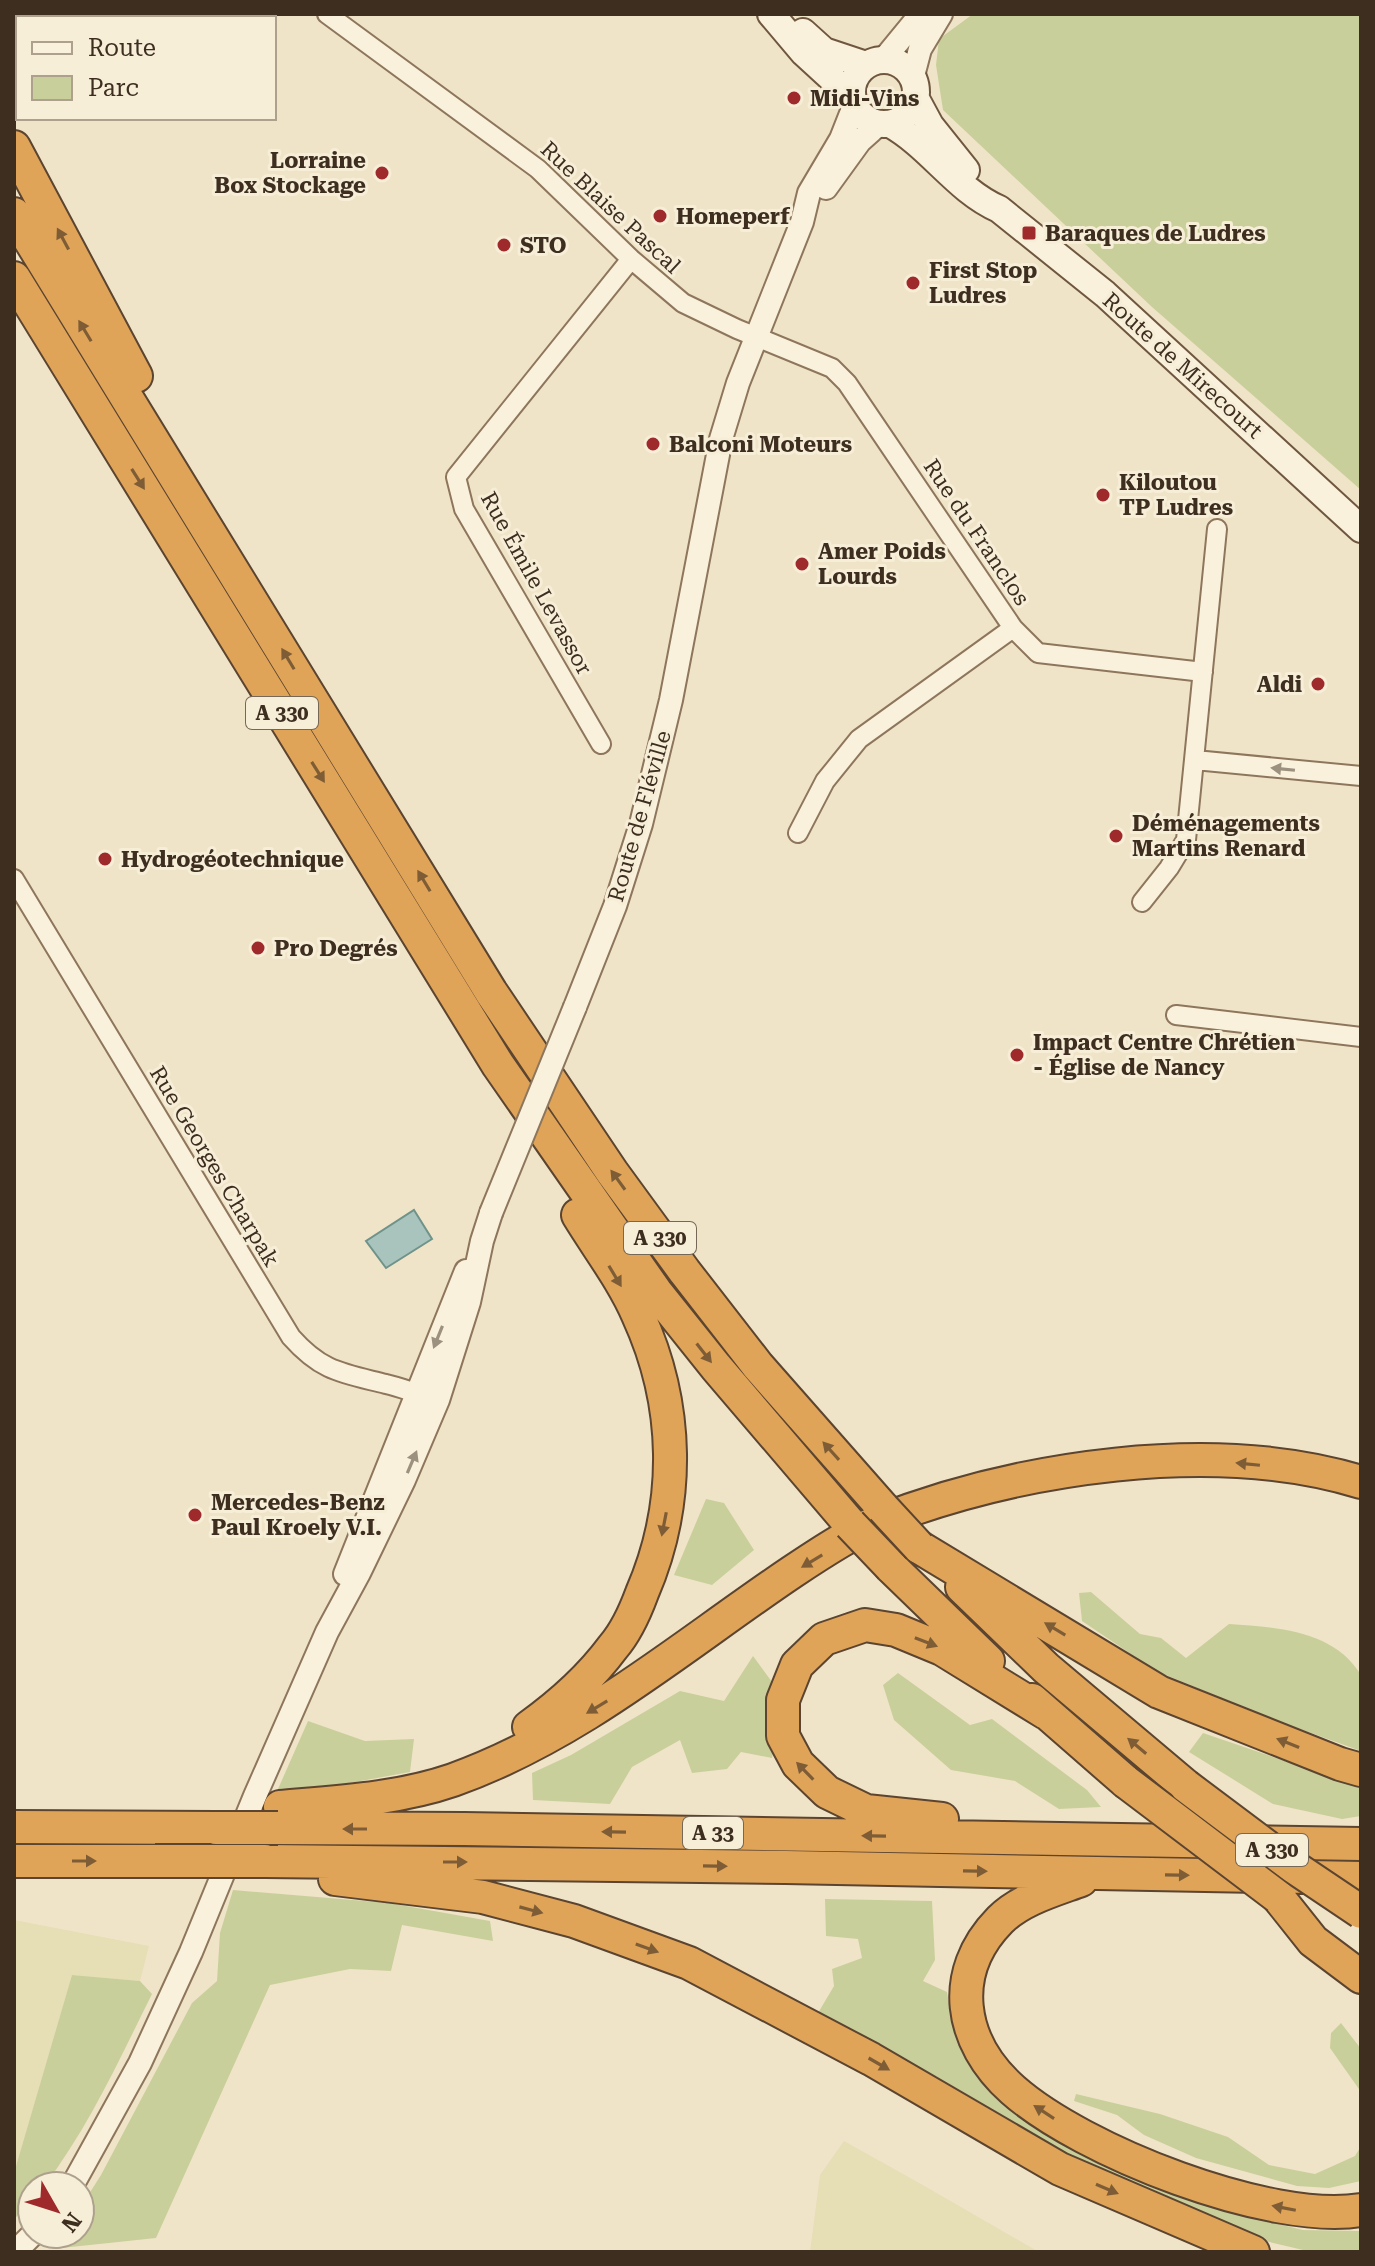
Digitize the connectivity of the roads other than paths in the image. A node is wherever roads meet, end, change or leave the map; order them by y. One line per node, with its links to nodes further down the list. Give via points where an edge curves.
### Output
1 (327, 14): 14 (street, Rue Blaise Pascal, via 538,169)
2 (771, 14): 8 (main road)
3 (786, 14): 6 (main road, via 824,51)
4 (921, 14): 6 (street)
5 (941, 14): 7 (street, via 920,49)
6 (875, 62): 7 (main road, via 895,61 905,67); 8 (main road, via 857,74)
7 (914, 88): 9 (main road, via 910,111 901,120); 11 (main road, Route de Mirecourt, via 930,125)
8 (853, 102): 9 (main road, via 860,115); 13 (street, Route de Fléville, via 841,139 809,193)
9 (884, 124): 11 (main road, Route de Mirecourt, via 915,139 980,201); 13 (street, Route de Fléville, via 854,149)
10 (14, 147): 19 (highway, one-way to 10, via 142,387)
11 (999, 209): 21 (main road, Route de Mirecourt, via 1105,294)
12 (14, 214): 19 (highway, A 330, one-way to 12)
13 (802, 222): 17 (street, Route de Fléville)
14 (631, 259): 17 (street, Rue Blaise Pascal, via 683,303); 24 (street, Rue Émile Levassor, via 456,477 464,509)
15 (14, 278): 18 (highway, A 330)
16 (14, 307): 18 (highway)
17 (754, 336): 22 (street, Rue du Franclos, via 832,368 847,383); 33 (street, Route de Fléville, bridge, via 721,439 671,700 641,824 615,906 491,1213 469,1302)
18 (97, 412): 32 (highway, A 330, one-way to 32)
19 (172, 468): 35 (highway, A 330, one-way to 19, bridge, via 758,1366 603,1159 491,992)
20 (1217, 529): 23 (street)
21 (1361, 529)
22 (1013, 628): 23 (street, Rue du Franclos, via 1038,653); 27 (street, via 859,739 825,781)
23 (1203, 672): 25 (street)
24 (601, 744)
25 (1195, 760): 26 (street, one-way to 25); 29 (street, via 1186,840)
26 (1361, 776)
27 (798, 833)
28 (14, 879): 33 (street, Rue Georges Charpak, via 291,1337 319,1364)
29 (1142, 902)
30 (1176, 1015): 31 (street)
31 (1361, 1037)
32 (544, 1132): 36 (highway, A 330, one-way to 36, bridge, via 656,1292 850,1524); 38 (highway, one-way to 38, via 562,1188 637,1312 650,1345 667,1401 669,1497 653,1569 615,1645 560,1705)
33 (428, 1397): 50 (street, Route de Fléville, via 362,1529 327,1632 164,2013)
34 (1361, 1482): 38 (highway, one-way to 38, via 1326,1472 1234,1462 1129,1461 986,1488 873,1524 794,1571 633,1685 534,1744)
35 (919, 1547): 37 (highway, one-way to 35, via 1159,1692); 47 (highway, A 330, one-way to 35, bridge, via 1186,1786 1046,1668)
36 (1046, 1713): 41 (highway, one-way to 36, via 866,1811 827,1792 798,1764 783,1736 783,1700 797,1665 824,1639 865,1625 896,1630 942,1649); 48 (highway, A 330, bridge, via 1126,1782)
37 (1361, 1770)
38 (452, 1780): 39 (highway)
39 (279, 1818): 40 (highway, A 33, bridge); 41 (highway, A 33, one-way to 39, via 464,1829)
40 (14, 1827)
41 (1148, 1842): 42 (highway, A 33)
42 (1361, 1844)
43 (14, 1861): 44 (highway, A 33, one-way to 44, bridge, via 155,1861)
44 (263, 1869): 45 (highway, A 33, one-way to 45, via 737,1866); 52 (highway, one-way to 52, via 483,1897 574,1921 689,1963 871,2059 1060,2169)
45 (1099, 1873): 46 (highway, A 33, one-way to 46); 51 (highway, one-way to 45, via 1293,2210 1186,2180 1077,2133 1039,2110 994,2071 966,2011 971,1961 1002,1918 1048,1892)
46 (1361, 1878)
47 (1361, 1912)
48 (1338, 1945): 49 (highway)
49 (1361, 1977)
50 (81, 2170)
51 (1361, 2210)
52 (1253, 2252)

